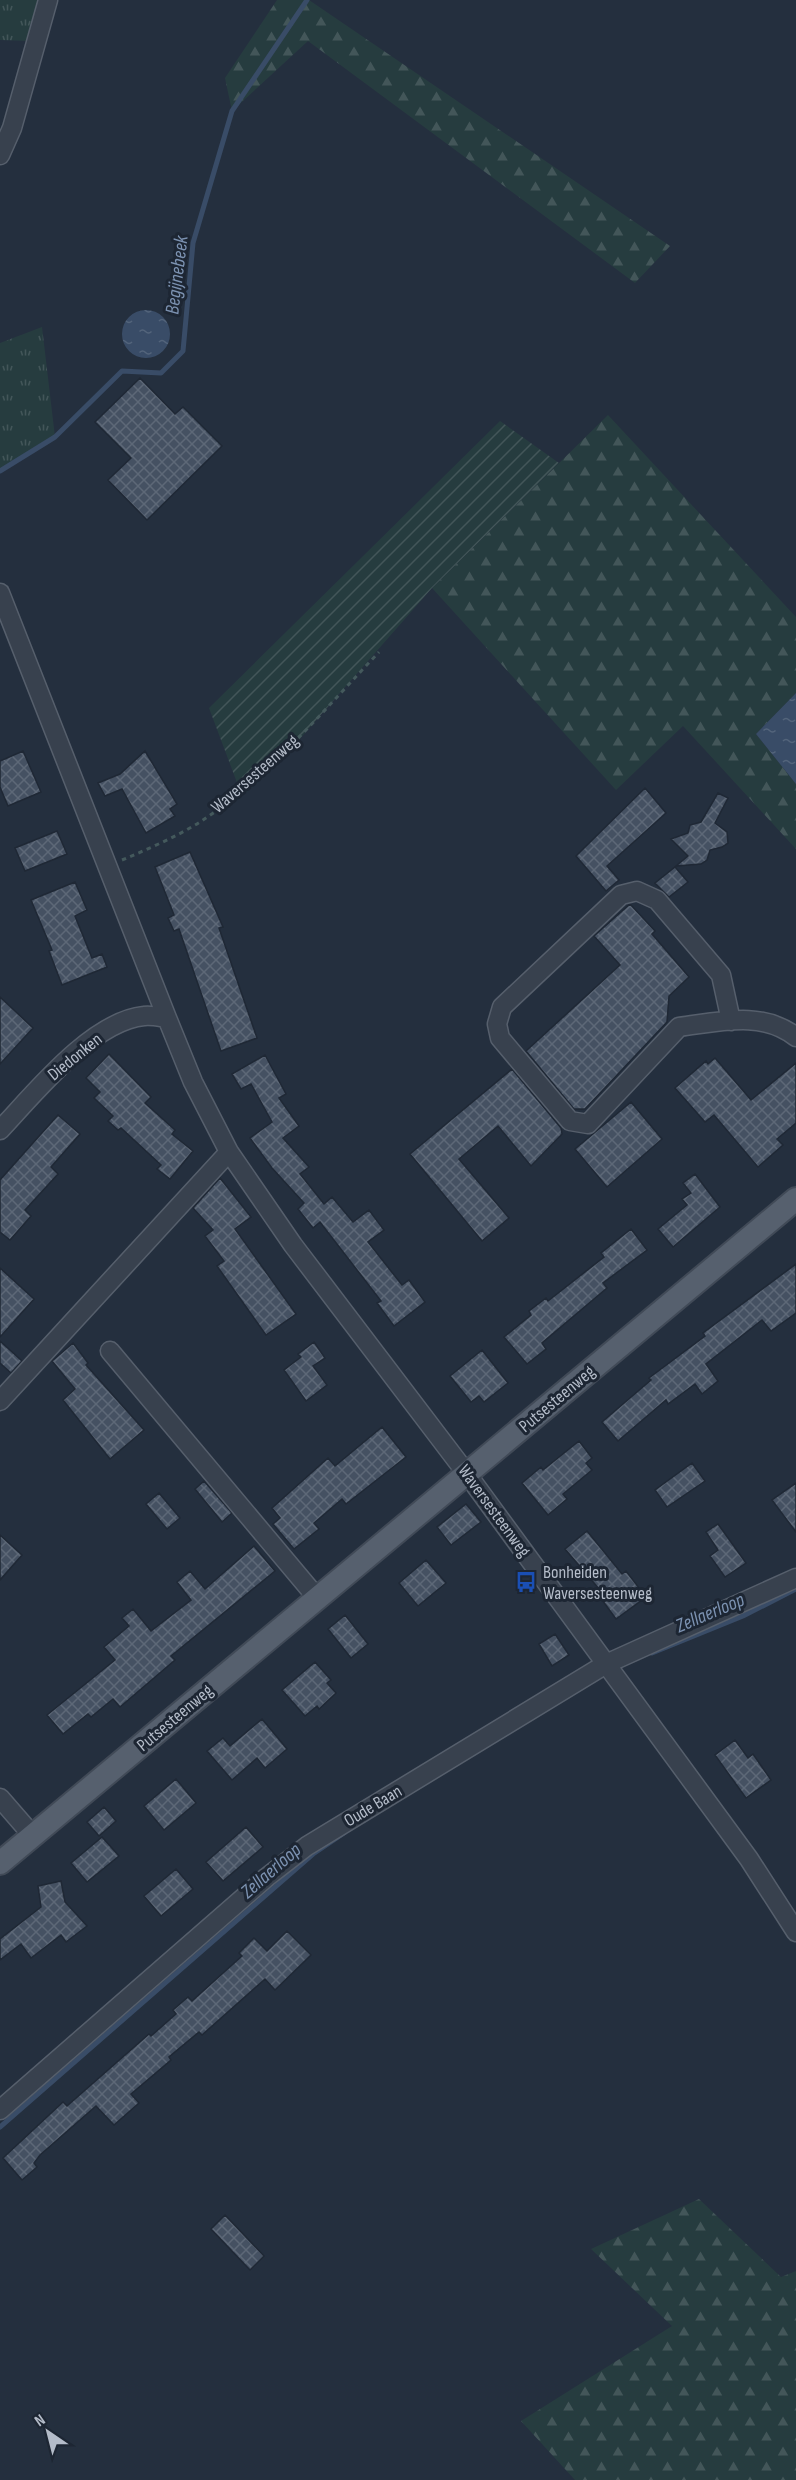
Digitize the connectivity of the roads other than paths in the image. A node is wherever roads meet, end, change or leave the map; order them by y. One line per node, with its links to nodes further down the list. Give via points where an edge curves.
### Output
1 (48, 0): 2 (street, via 12,128)
2 (0, 155)
3 (0, 593): 4 (street, Waversesteenweg)
4 (167, 1018): 7 (street, Diedonken, via 143,1016 91,1040 61,1065); 8 (street, Waversesteenweg)
5 (731, 1021): 5 (street, via 679,1027 588,1124 570,1121 500,1038 497,1024 502,1007 621,895 637,891 657,900 721,975); 6 (street, via 762,1020 782,1026)
6 (796, 1037)
7 (0, 1130)
8 (229, 1152): 11 (street); 12 (street, Waversesteenweg, via 293,1245)
9 (796, 1199): 12 (main road, Putsesteenweg)
10 (110, 1351): 14 (street)
11 (0, 1401)
12 (467, 1474): 14 (main road, Putsesteenweg); 15 (street, Waversesteenweg)
13 (796, 1578): 15 (street, Oude Baan)
14 (318, 1599): 17 (main road, Putsesteenweg)
15 (606, 1664): 19 (street, Waversesteenweg, via 749,1859); 20 (street, Oude Baan, via 307,1846)
16 (0, 1798): 17 (street)
17 (33, 1836): 18 (main road, Putsesteenweg)
18 (0, 1863)
19 (796, 1932)
20 (0, 2110)

